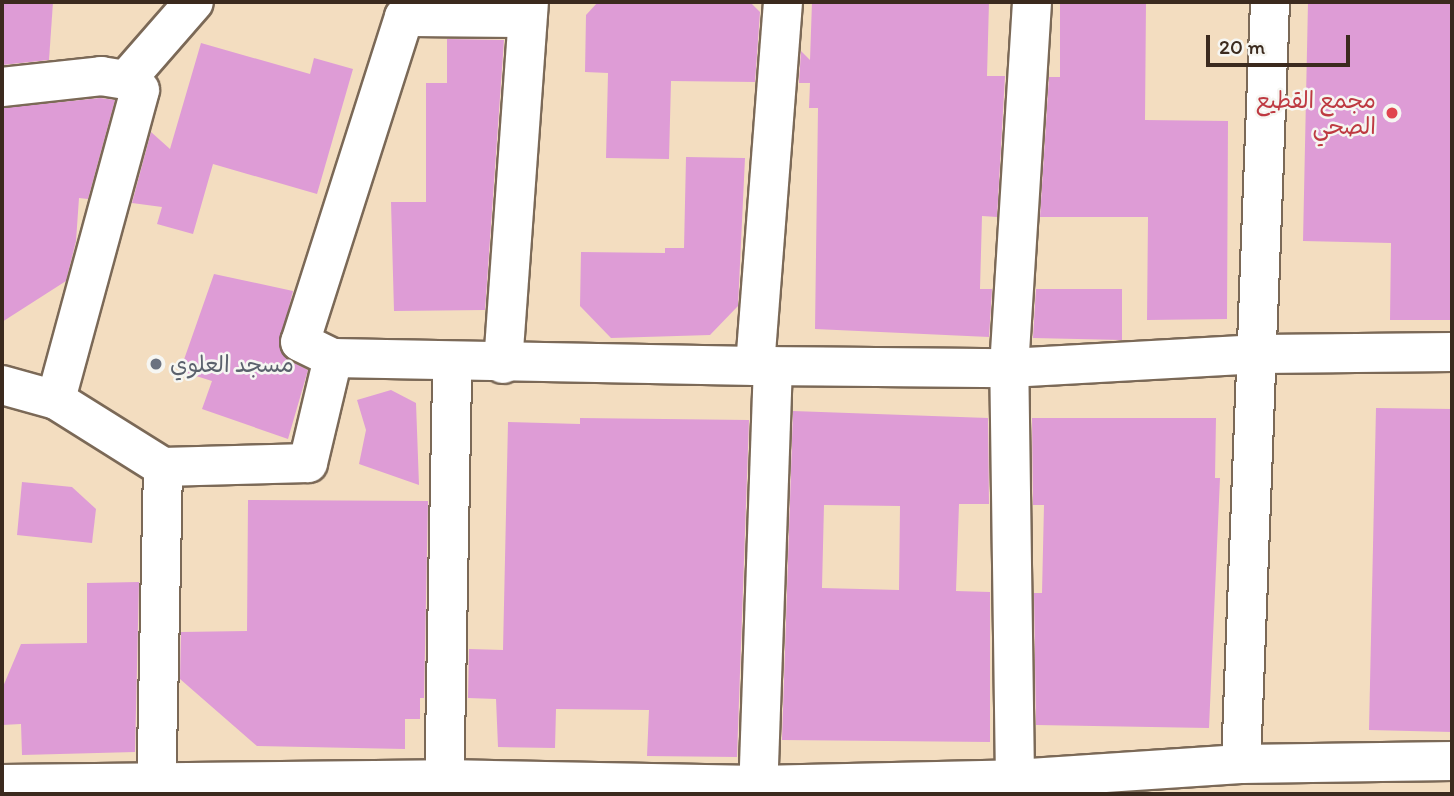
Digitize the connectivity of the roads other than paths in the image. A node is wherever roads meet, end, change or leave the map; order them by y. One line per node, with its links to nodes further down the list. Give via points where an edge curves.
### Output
1 (194, 2): 6 (street)
2 (783, 2): 13 (street)
3 (1032, 2): 14 (street)
4 (1270, 2): 9 (street)
5 (527, 10): 10 (street, via 404,17 300,342); 12 (street)
6 (126, 80): 7 (street, via 101,76); 16 (street, via 140,90)
7 (2, 87)
8 (1452, 352): 9 (street)
9 (1260, 354): 14 (street); 19 (street)
10 (333, 358): 11 (street); 17 (street, via 307,463)
11 (452, 362): 12 (street); 22 (street)
12 (503, 364): 13 (street)
13 (764, 366): 14 (street); 24 (street)
14 (1009, 368): 20 (street)
15 (2, 385): 16 (street)
16 (56, 400): 17 (street)
17 (163, 467): 23 (street)
18 (1452, 761): 19 (street)
19 (1241, 764): 20 (street)
20 (1016, 779): 24 (street)
21 (2, 784): 23 (street)
22 (444, 786): 23 (street); 24 (street)
23 (156, 788)
24 (758, 790)

